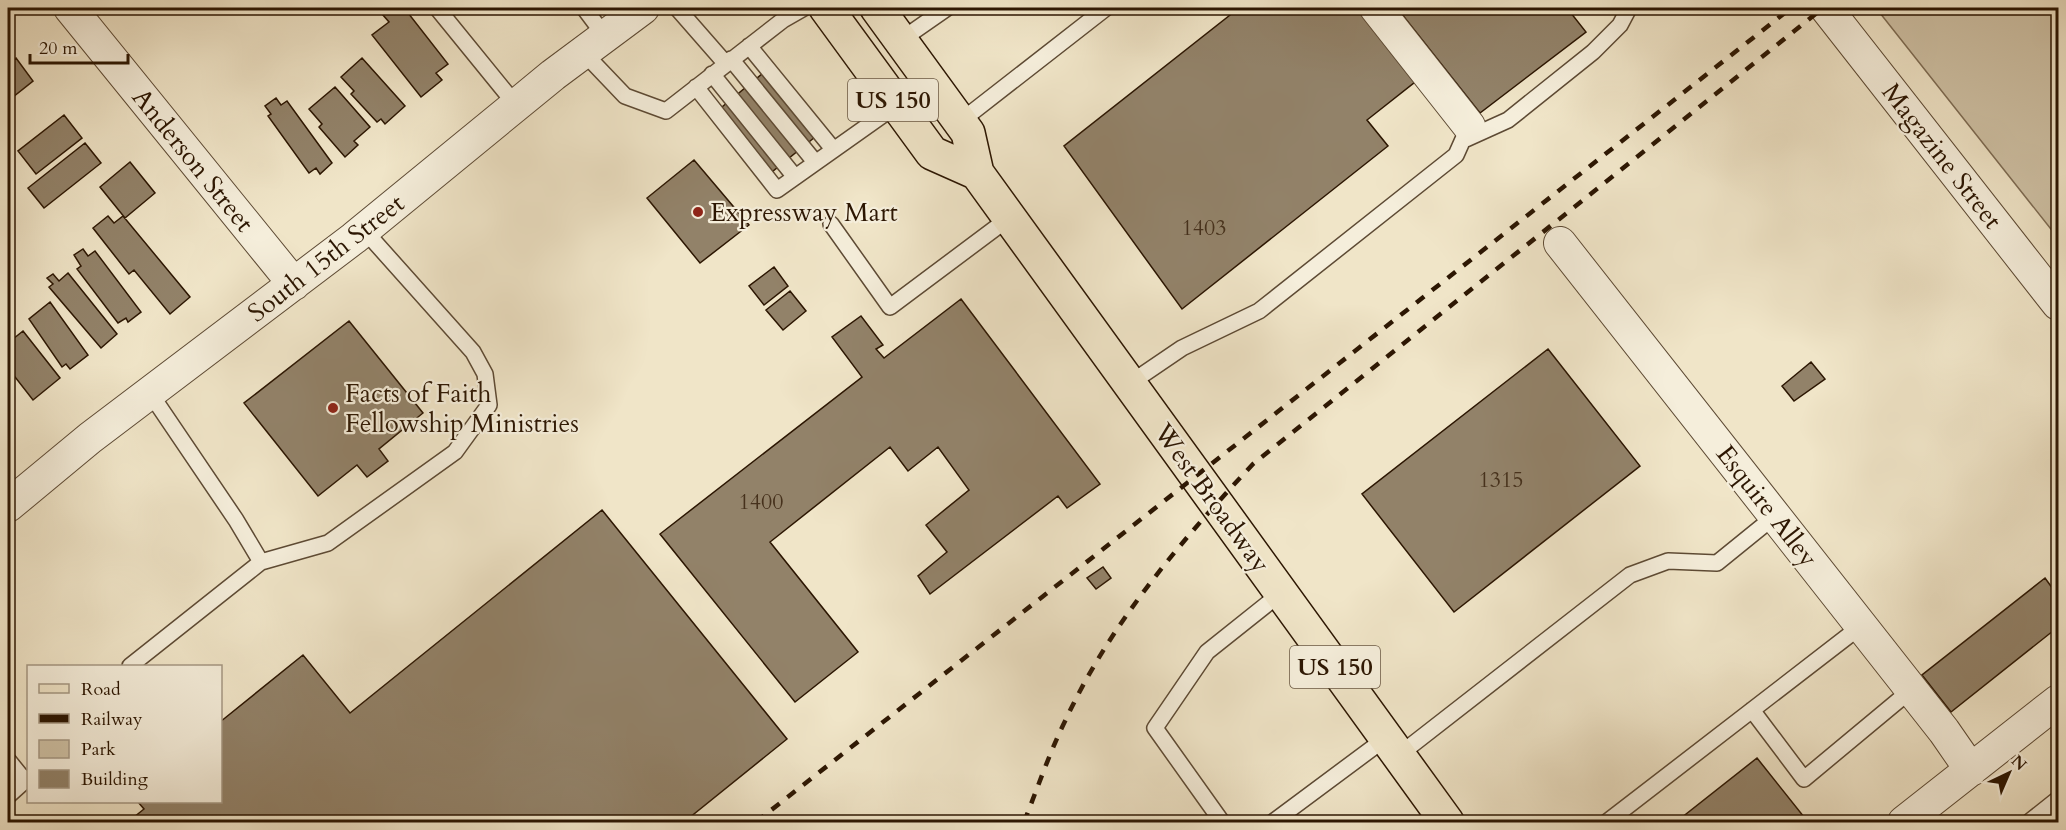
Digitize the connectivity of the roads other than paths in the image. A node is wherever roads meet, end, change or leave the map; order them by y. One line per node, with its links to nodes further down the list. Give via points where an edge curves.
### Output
1 (70, 8): 32 (street, Anderson Street)
2 (437, 8): 20 (lane)
3 (584, 8): 15 (lane)
4 (643, 8): 15 (street, South 15th Street)
5 (677, 8): 17 (lane)
6 (804, 8): 16 (lane)
7 (826, 8): 21 (main road, US 150)
8 (877, 8): 14 (main road, West Broadway / US 150)
9 (947, 8): 14 (lane)
10 (1106, 8): 22 (lane)
11 (1376, 8): 23 (street)
12 (1629, 8): 23 (lane, via 1620,25 1593,52 1508,120)
13 (1826, 8): 33 (street, Magazine Street)
14 (901, 40): 22 (main road, West Broadway / US 150)
15 (594, 44): 19 (lane, via 625,96 666,111); 20 (street, South 15th Street)
16 (749, 46): 17 (lane); 24 (lane)
17 (729, 62): 18 (lane); 25 (lane)
18 (712, 74): 19 (lane); 27 (lane)
19 (696, 87): 27 (lane, via 777,190)
20 (516, 105): 30 (street, South 15th Street)
21 (897, 105): 24 (lane); 26 (main road, US 150, via 932,153)
22 (961, 121): 26 (main road, West Broadway / US 150, via 968,132)
23 (1466, 133): 34 (lane, via 1456,155 1258,311 1182,348)
24 (833, 149): 25 (lane)
25 (815, 162): 27 (lane)
26 (977, 173): 28 (main road, West Broadway / US 150)
27 (795, 177)
28 (1009, 218): 29 (lane, via 890,307); 34 (main road, West Broadway / US 150)
29 (831, 224)
30 (364, 230): 32 (street, South 15th Street); 38 (lane, via 473,352 485,374 489,405 455,452 328,543)
31 (1560, 243): 37 (street, Esquire Alley)
32 (294, 284): 35 (street, South 15th Street)
33 (2058, 304)
34 (1129, 384): 39 (main road, West Broadway / US 150)
35 (150, 393): 36 (street, South 15th Street); 38 (lane)
36 (8, 506)
37 (1775, 516): 40 (street, Esquire Alley); 45 (lane, via 1717,563 1668,561 1630,575)
38 (261, 561): 41 (lane)
39 (1281, 593): 45 (main road, West Broadway / US 150); 52 (lane, via 1207,652 1155,728)
40 (1861, 626): 42 (street, Esquire Alley); 44 (lane)
41 (131, 665)
42 (1911, 690): 44 (lane, via 1804,779); 47 (street, Esquire Alley)
43 (2058, 701): 47 (street)
44 (1752, 710): 55 (lane)
45 (1392, 747): 53 (lane); 54 (main road, West Broadway / US 150)
46 (8, 760): 48 (lane)
47 (1971, 770): 51 (street)
48 (27, 780): 49 (lane)
49 (8, 796)
50 (2058, 800): 56 (lane)
51 (1908, 821)
52 (1222, 822)
53 (1273, 822)
54 (1447, 822)
55 (1607, 822)
56 (2029, 822)

